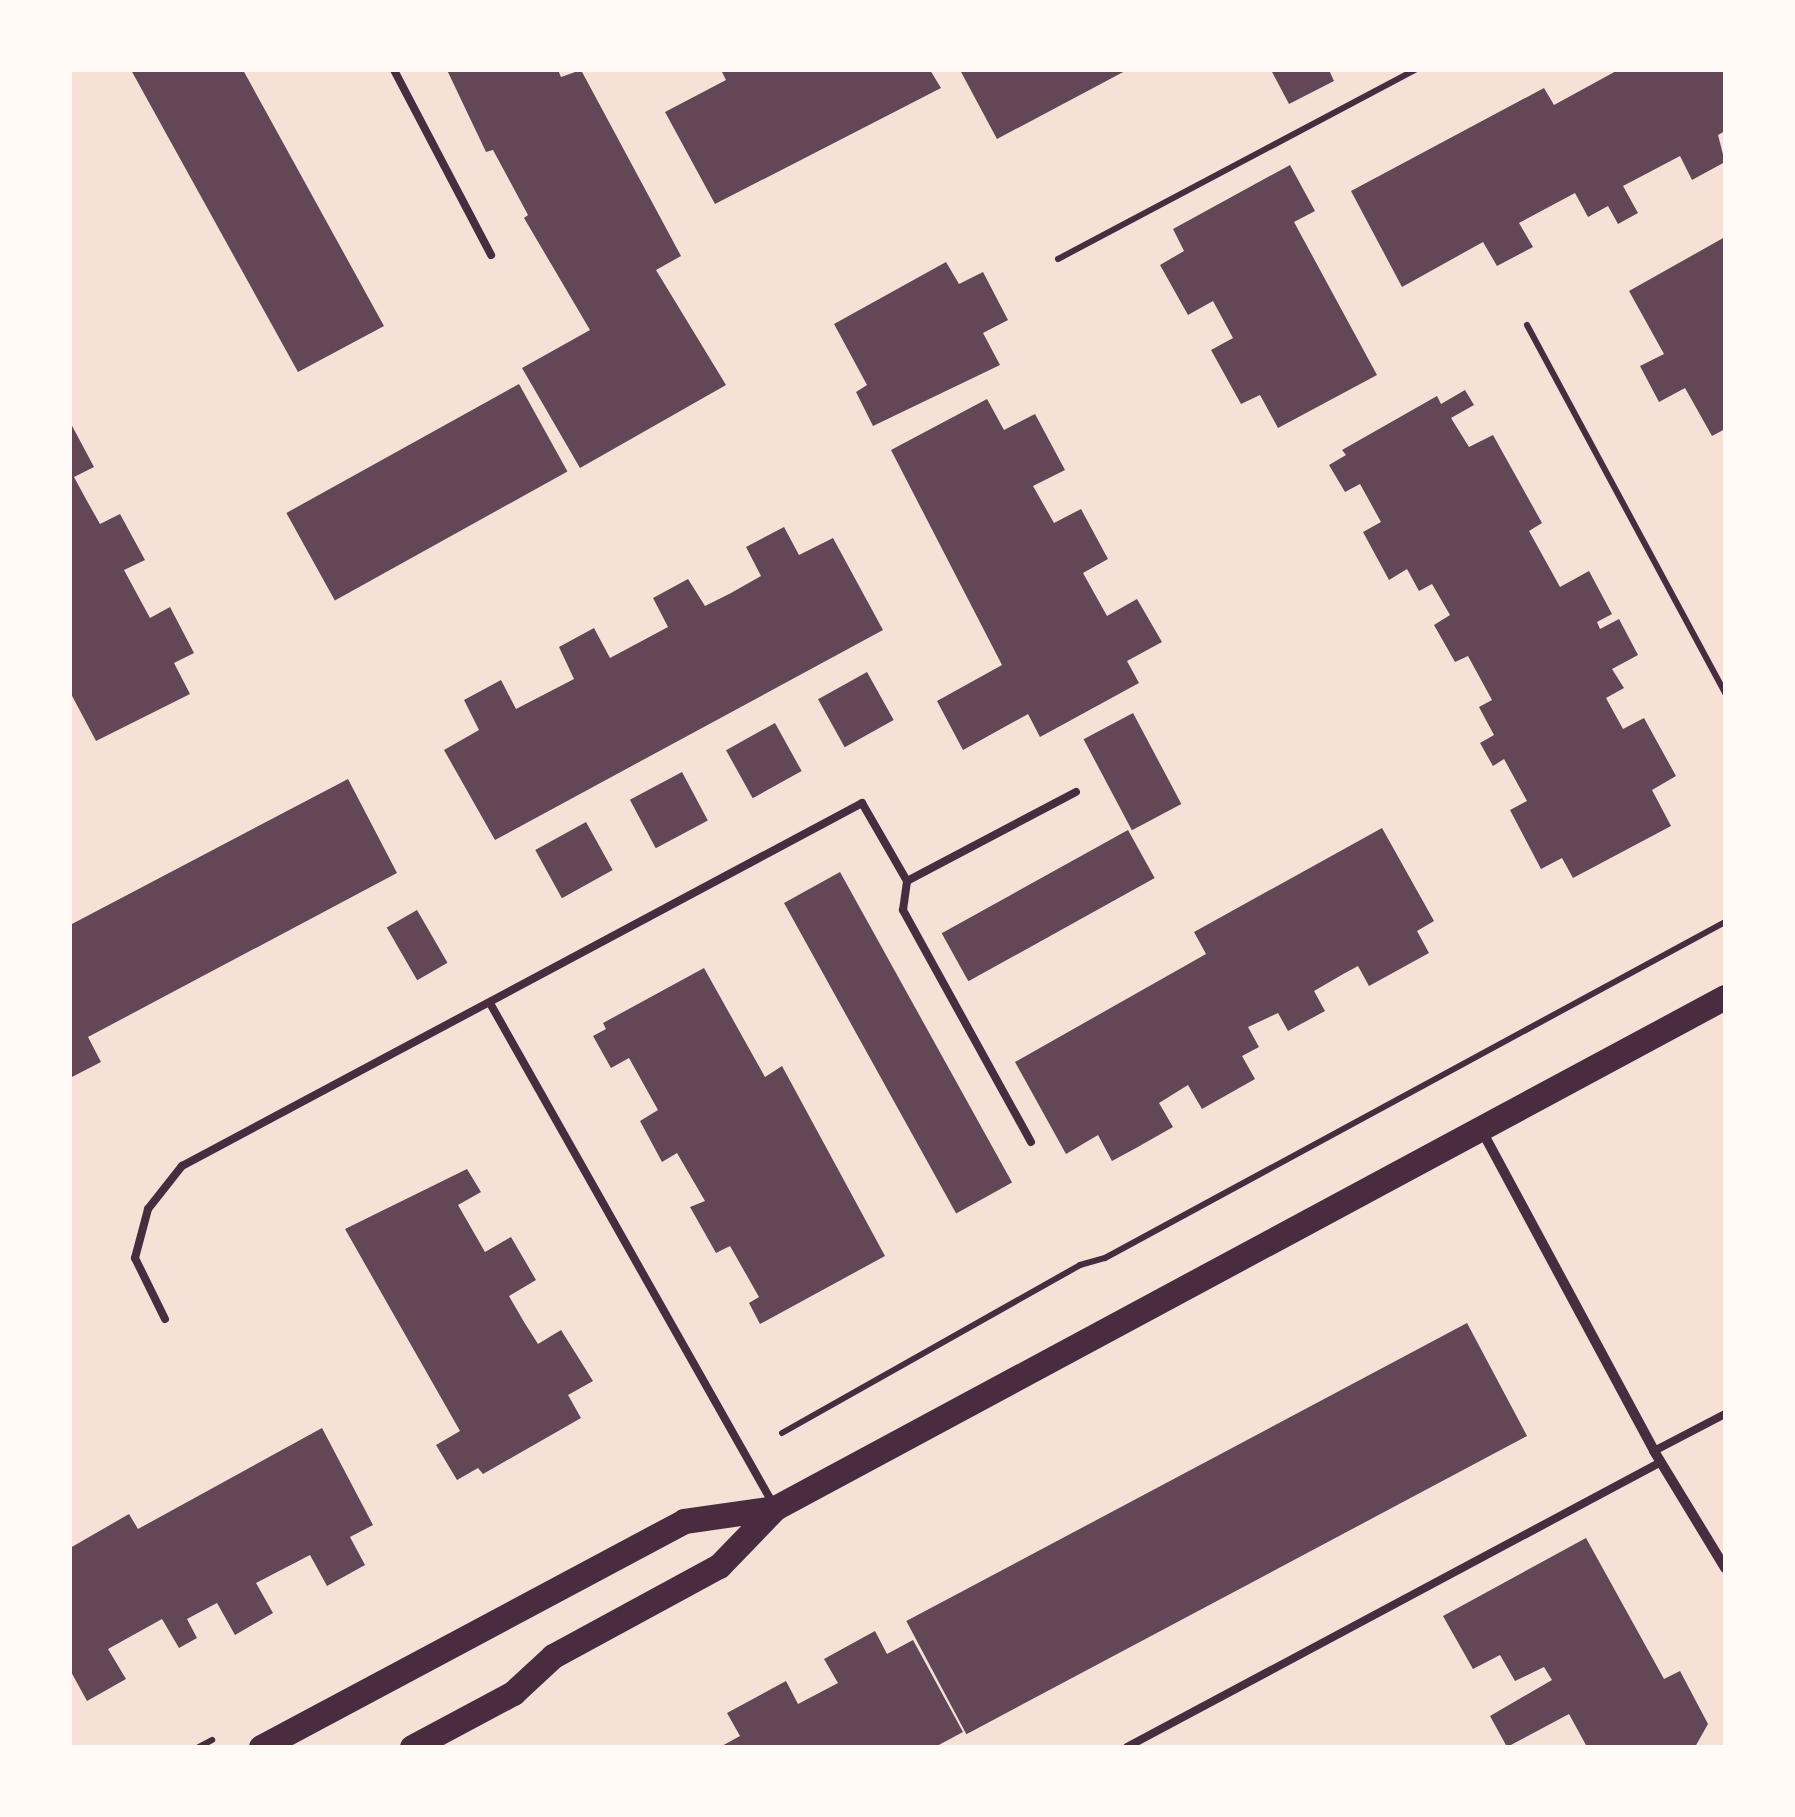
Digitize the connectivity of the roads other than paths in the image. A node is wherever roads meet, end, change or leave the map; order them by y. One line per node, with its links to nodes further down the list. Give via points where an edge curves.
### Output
1 (394, 70): 2 (lane)
2 (492, 255)
3 (1076, 792): 4 (lane)
4 (906, 880): 6 (lane, via 862,803); 8 (lane, via 903,910)
5 (1725, 998): 7 (main road)
6 (491, 1005): 9 (lane, via 182,1166 148,1209 136,1258); 13 (lane)
7 (1482, 1130): 11 (street); 13 (main road)
8 (1031, 1142)
9 (165, 1318)
10 (1725, 1414): 11 (lane)
11 (1654, 1451): 12 (street)
12 (1661, 1462): 14 (street); 17 (lane)
13 (776, 1508): 15 (main road, via 684,1521); 16 (main road, via 719,1566 553,1656 512,1693)
14 (1725, 1568)
15 (261, 1747)
16 (412, 1747)
17 (1126, 1747)

